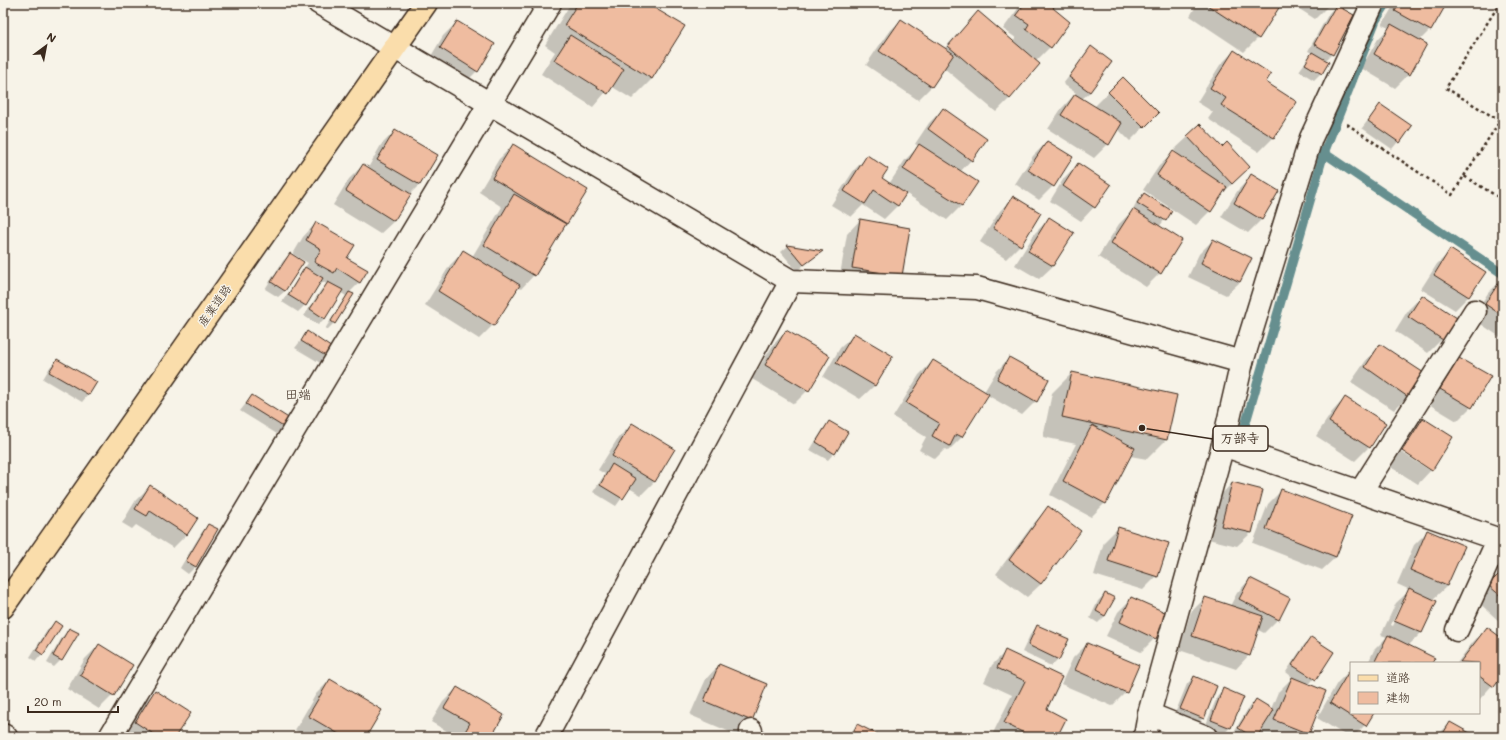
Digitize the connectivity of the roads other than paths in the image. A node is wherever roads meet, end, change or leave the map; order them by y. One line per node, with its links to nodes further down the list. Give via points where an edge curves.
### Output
1 (319, 3): 5 (street)
2 (426, 3): 5 (main road, 産業道路)
3 (550, 3): 6 (street)
4 (1373, 3): 9 (street, via 1311,138)
5 (395, 47): 6 (street); 13 (main road, 産業道路)
6 (491, 104): 7 (street); 18 (street)
7 (791, 281): 9 (street, via 977,288); 19 (street)
8 (1475, 311): 11 (street)
9 (1242, 362): 10 (street)
10 (1224, 445): 11 (street); 15 (street)
11 (1361, 491): 12 (street)
12 (1501, 540): 14 (street)
13 (3, 607)
14 (1457, 630)
15 (1149, 714): 20 (street); 21 (street)
16 (3, 735): 17 (street)
17 (6, 737)
18 (110, 737)
19 (546, 737)
20 (1145, 737)
21 (1206, 737)

